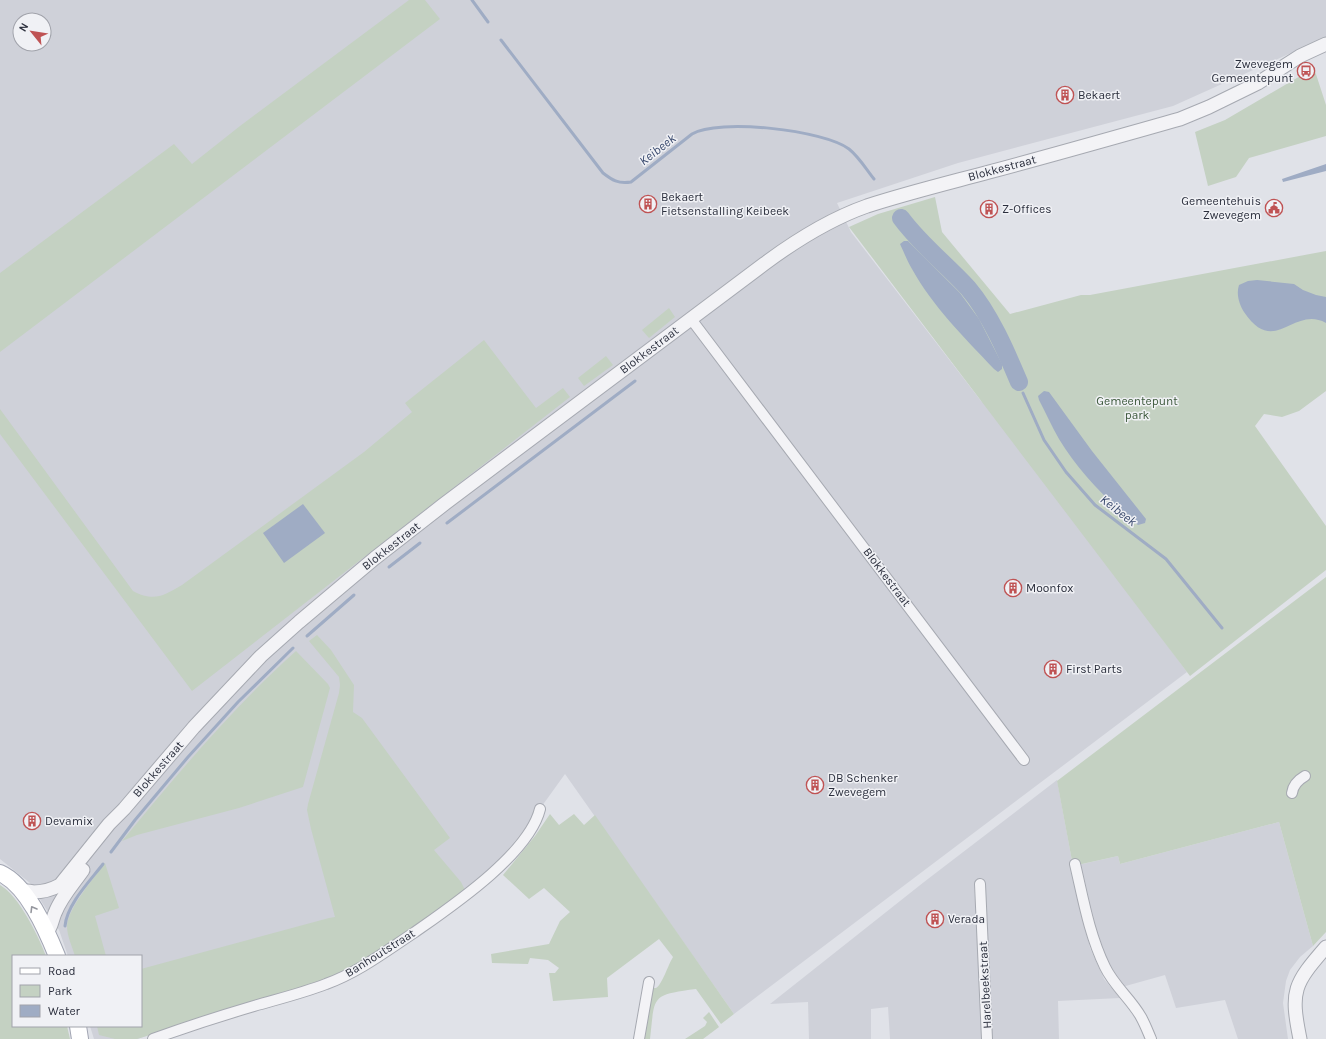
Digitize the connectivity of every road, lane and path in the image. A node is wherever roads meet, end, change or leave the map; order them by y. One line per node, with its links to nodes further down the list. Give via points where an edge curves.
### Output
1 (1326, 44): 2 (street, Blokkestraat, via 1300,56 1258,83 1182,118 866,206 813,232 764,264)
2 (691, 318): 3 (street, Blokkestraat); 6 (street, Blokkestraat, via 443,505 334,591 261,656 225,693)
3 (1024, 760)
4 (1305, 776): 5 (street, via 1298,781)
5 (1292, 793)
6 (124, 809): 11 (street, Blokkestraat, via 60,885 45,892); 12 (street, Blokkestraat, via 59,905 50,930)
7 (540, 809): 18 (street, Banhoutstraat, via 531,829 500,867 450,908 359,969 327,984)
8 (1075, 864): 21 (street, via 1094,942 1118,988 1141,1016)
9 (0, 873): 11 (main road)
10 (980, 884): 20 (street, Harelbeekstraat)
11 (23, 892): 12 (main road, one-way to 11)
12 (46, 933): 14 (main road)
13 (1326, 947): 22 (street, via 1303,975 1297,988 1295,1003)
14 (57, 955)
15 (649, 982): 19 (street)
16 (78, 1027): 17 (main road)
17 (80, 1039)
18 (153, 1039)
19 (639, 1039)
20 (987, 1039)
21 (1150, 1039)
22 (1300, 1039)

